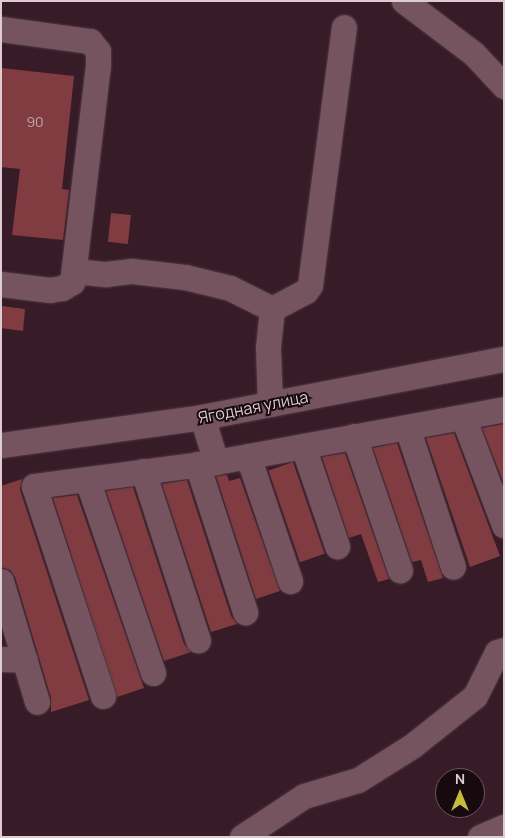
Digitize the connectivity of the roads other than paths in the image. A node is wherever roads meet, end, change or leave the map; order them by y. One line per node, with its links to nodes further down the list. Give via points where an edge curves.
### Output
1 (404, 1): 4 (street, via 474,54)
2 (344, 27): 7 (street, via 310,285 306,291)
3 (1, 29): 5 (street, via 77,37 90,41 98,51)
4 (504, 86)
5 (75, 271): 6 (street, via 72,282 62,288); 7 (street, via 106,274 132,271 185,277 230,288)
6 (1, 284)
7 (272, 309): 9 (street, via 268,348)
8 (504, 359): 9 (street, Ягодная улица)
9 (270, 404): 11 (street, Ягодная улица)
10 (504, 409): 12 (street)
11 (202, 417): 15 (street, Ягодная улица); 18 (street)
12 (463, 417): 13 (street); 21 (street)
13 (407, 427): 14 (street); 23 (street)
14 (354, 436): 16 (street); 24 (street)
15 (1, 445)
16 (303, 446): 17 (street); 22 (street)
17 (248, 456): 18 (street); 26 (street)
18 (207, 463): 19 (street); 27 (street)
19 (143, 472): 20 (street); 28 (street)
20 (88, 479): 31 (street); 32 (street, via 34,486)
21 (504, 525)
22 (337, 546)
23 (453, 567)
24 (400, 570)
25 (1, 581): 30 (street)
26 (290, 581)
27 (245, 612)
28 (198, 640)
29 (504, 650): 35 (street, via 497,652 475,696 412,746 358,780 304,796)
30 (13, 660): 33 (street)
31 (153, 673)
32 (103, 696)
33 (37, 702)
34 (504, 827): 36 (street)
35 (242, 837)
36 (480, 837)

